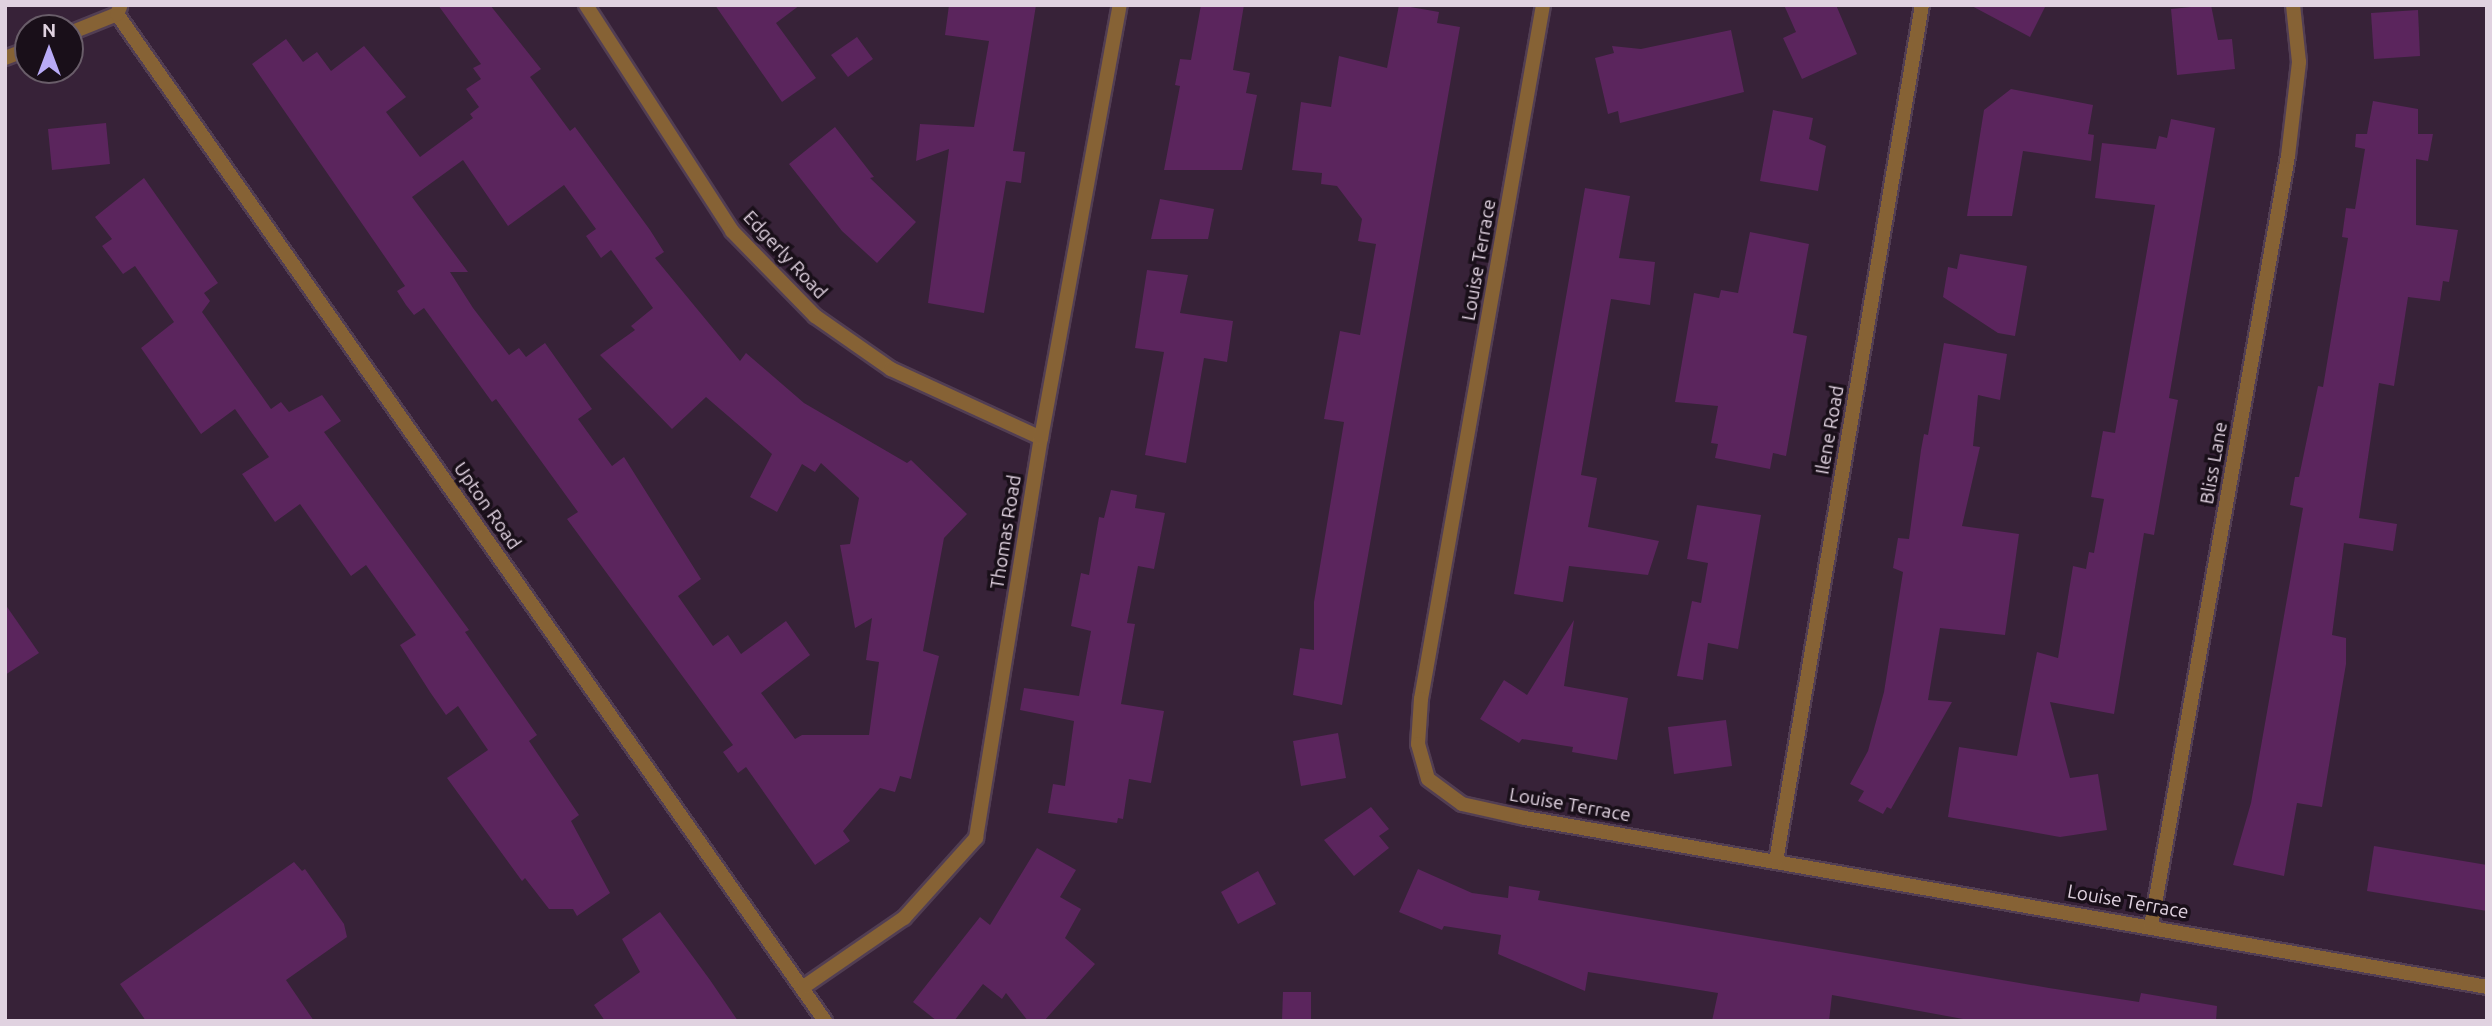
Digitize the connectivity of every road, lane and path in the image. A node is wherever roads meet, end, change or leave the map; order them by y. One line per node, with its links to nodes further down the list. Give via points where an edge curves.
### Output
1 (586, 5): 8 (street, Edgerly Road, via 732,231 815,316 891,369)
2 (1120, 5): 8 (street, Thomas Road)
3 (1544, 5): 9 (street, Louise Terrace, via 1421,699 1418,744 1428,779 1462,804)
4 (1922, 5): 9 (street, Ilene Road)
5 (2293, 5): 10 (street, Bliss Lane, via 2299,62 2288,156)
6 (119, 10): 7 (street); 12 (street, Upton Road)
7 (84, 26)
8 (1041, 438): 12 (street, Thomas Road, via 976,838 904,918)
9 (1776, 861): 10 (street, Louise Terrace)
10 (2151, 926): 11 (street, Louise Terrace)
11 (2487, 987)
12 (802, 988): 13 (street, Upton Road)
13 (825, 1021)

